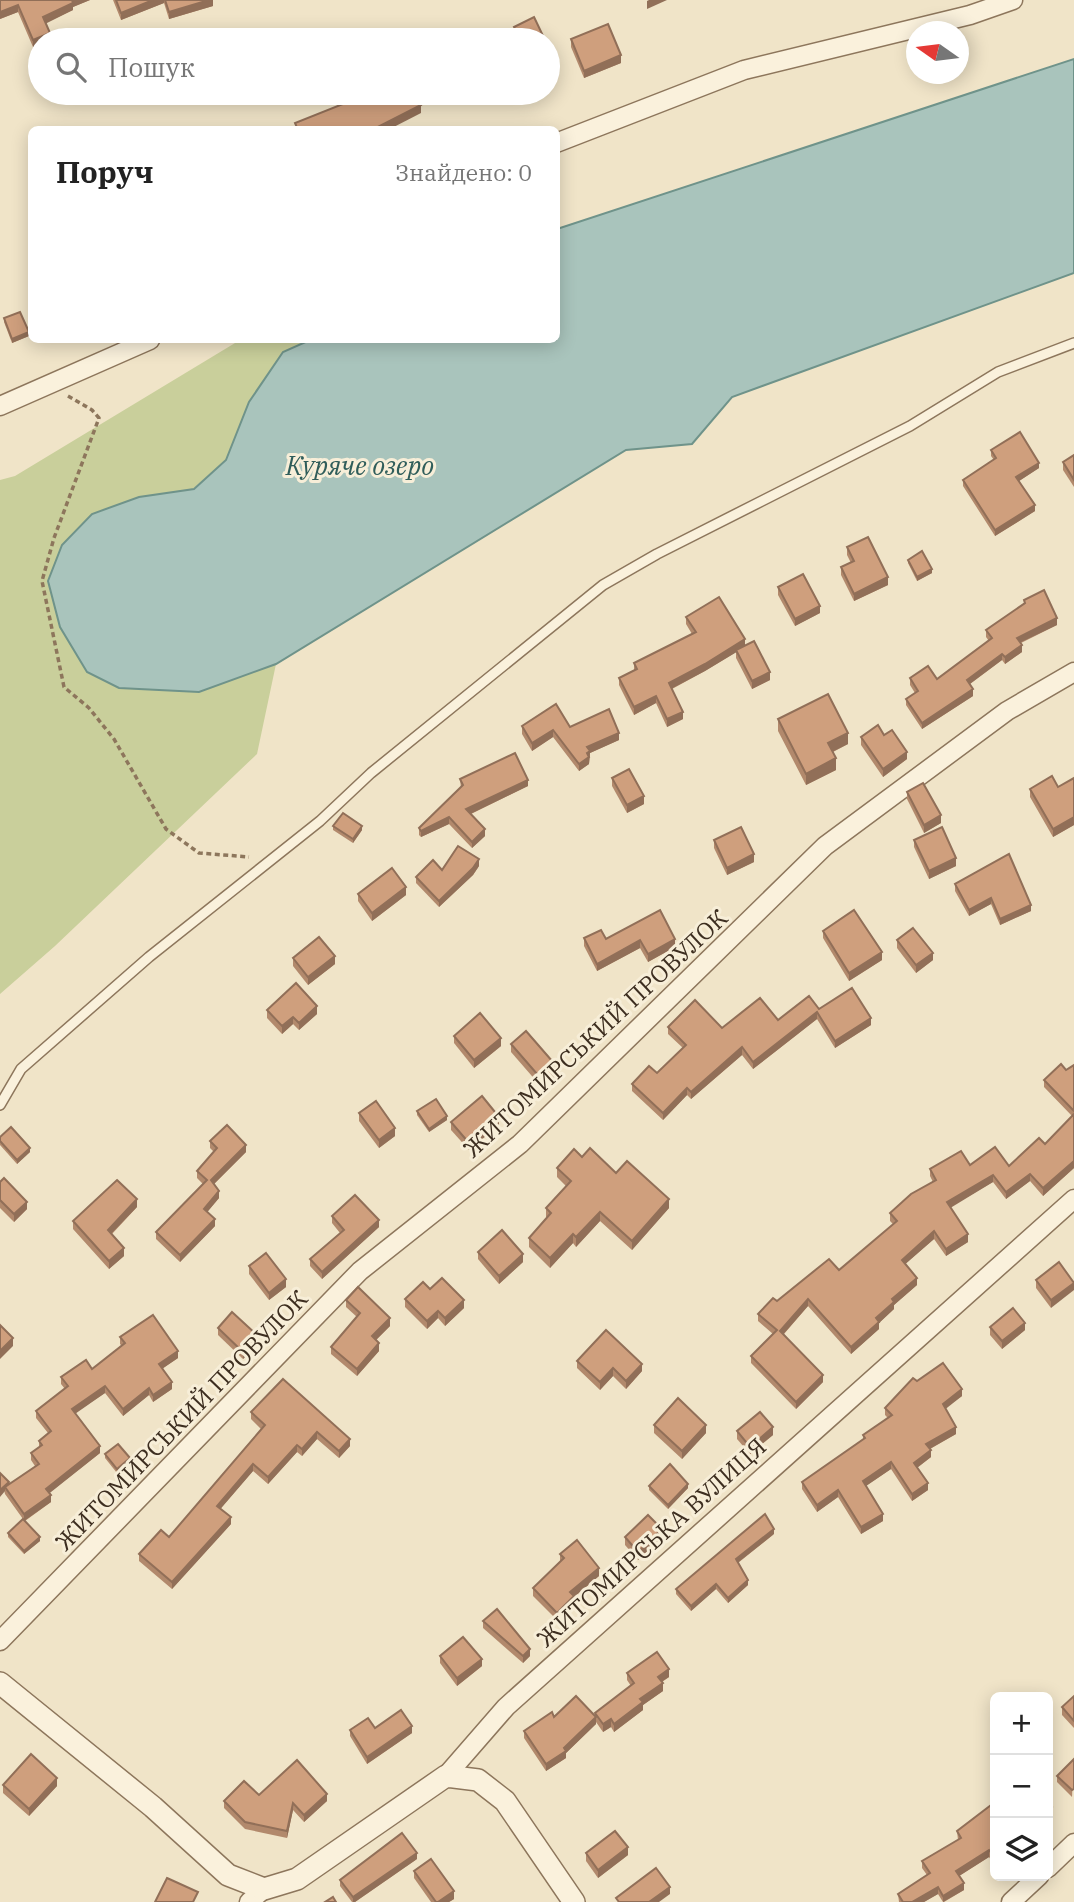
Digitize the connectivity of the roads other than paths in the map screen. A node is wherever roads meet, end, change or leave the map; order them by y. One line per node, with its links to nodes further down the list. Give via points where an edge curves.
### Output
1 (1013, 0): 2 (street, via 970,15 744,70)
2 (560, 141)
3 (143, 343): 5 (street)
4 (1074, 343): 7 (lane, via 998,372 910,426 603,585 149,957 21,1069)
5 (0, 406)
6 (1074, 672): 9 (street, ЖИТОМИРСЬКИЙ ПРОВУЛОК, via 1007,711 825,846 520,1144 360,1271)
7 (0, 1105)
8 (1074, 1199): 11 (street, ЖИТОМИРСЬКА ВУЛИЦЯ, via 506,1707)
9 (0, 1641)
10 (0, 1683): 15 (street)
11 (446, 1776): 15 (street, ЖИТОМИРСЬКА ВУЛИЦЯ, via 297,1880); 16 (street, via 478,1780 505,1801)
12 (1074, 1843): 13 (street)
13 (1053, 1863)
14 (1034, 1881): 17 (street)
15 (257, 1895)
16 (574, 1902)
17 (1011, 1902)

